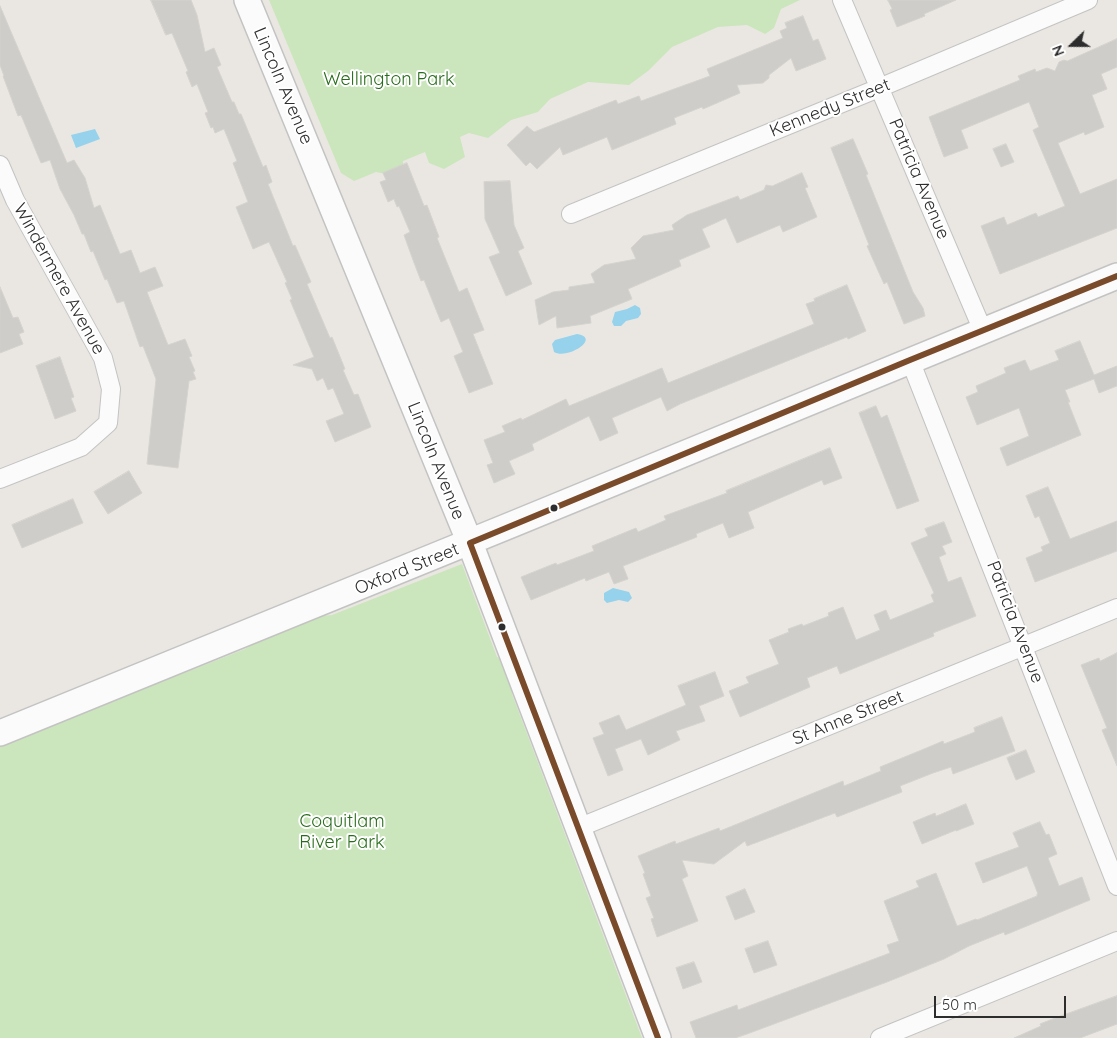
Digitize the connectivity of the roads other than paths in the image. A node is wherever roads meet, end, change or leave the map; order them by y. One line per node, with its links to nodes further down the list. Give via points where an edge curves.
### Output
1 (247, 0): 11 (main road, Lincoln Avenue)
2 (842, 0): 4 (street, Patricia Avenue)
3 (1088, 0): 4 (street, Kennedy Street)
4 (879, 88): 6 (street, Kennedy Street); 8 (street, Patricia Avenue)
5 (0, 165): 10 (street, Windermere Avenue, via 15,200 103,358 111,389 108,422 81,447)
6 (571, 214)
7 (1117, 276): 8 (main road, Oxford Street)
8 (983, 331): 9 (main road, Oxford Street)
9 (910, 360): 11 (main road, Oxford Street); 13 (street, Patricia Avenue)
10 (0, 479)
11 (470, 543): 14 (main road, Oxford Street); 15 (main road, Lincoln Avenue)
12 (1117, 608): 13 (street, St Anne Street)
13 (1024, 646): 15 (street, St Anne Street); 16 (street, Patricia Avenue)
14 (0, 733)
15 (578, 828): 18 (main road, Lincoln Avenue)
16 (1117, 886)
17 (1117, 941): 19 (street)
18 (658, 1038)
19 (880, 1038)

